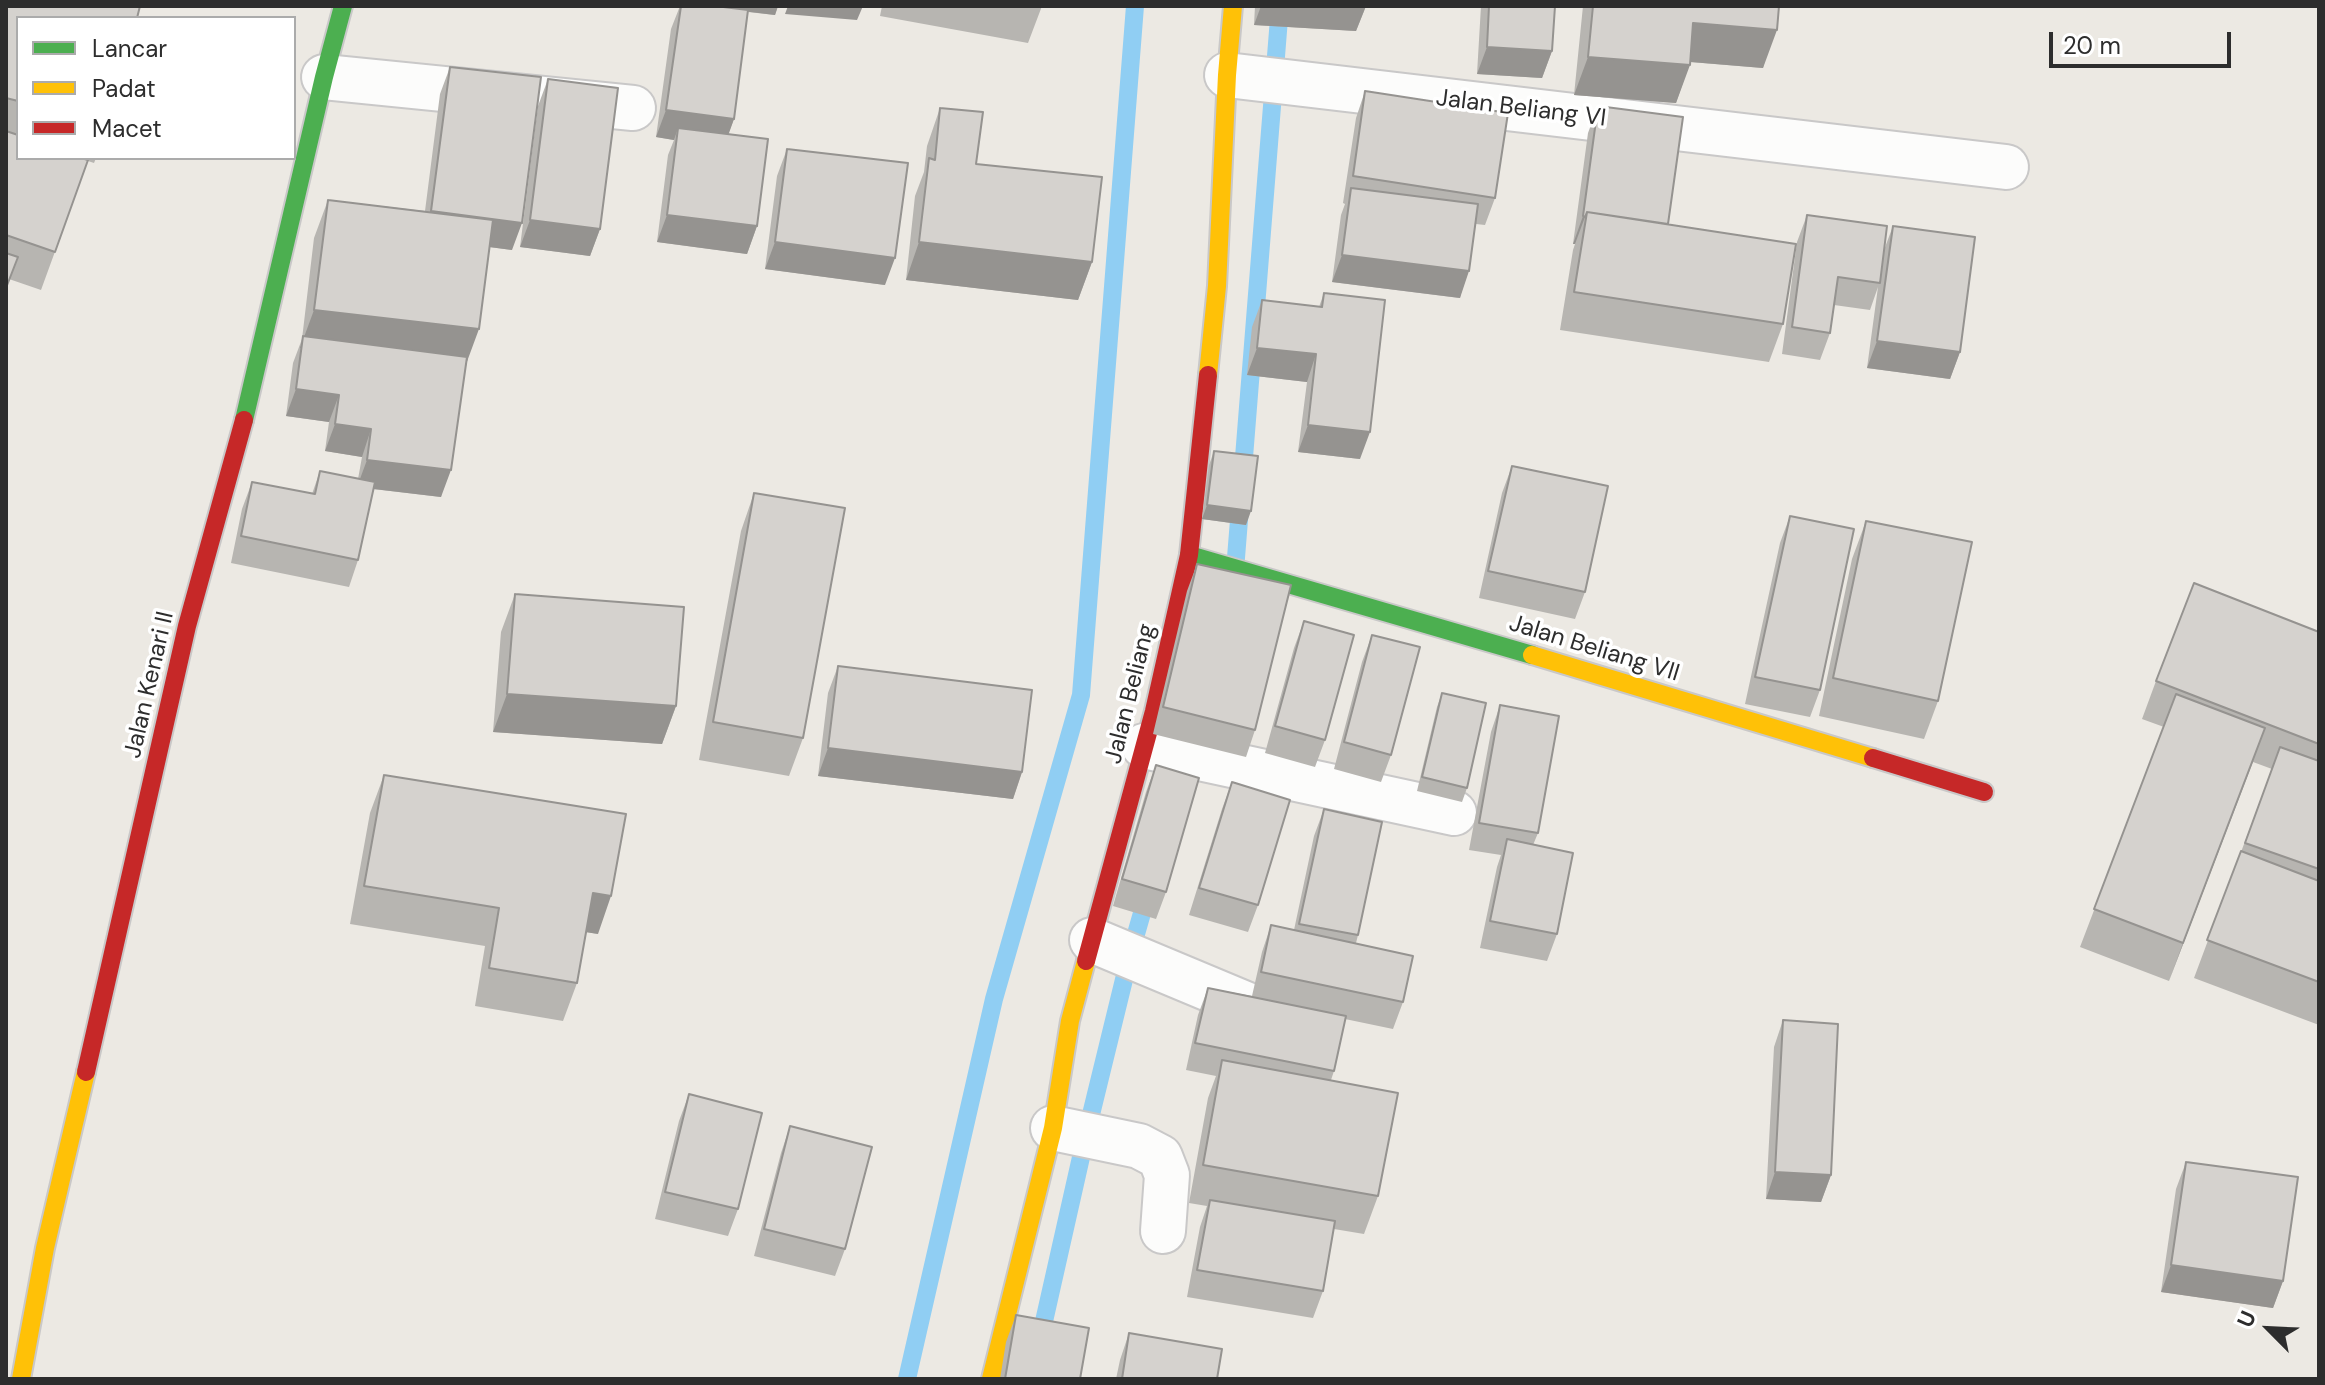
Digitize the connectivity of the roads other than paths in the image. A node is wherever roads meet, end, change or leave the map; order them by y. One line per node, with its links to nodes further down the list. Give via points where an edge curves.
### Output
1 (343, 6): 4 (street, Jalan Kenari II)
2 (1233, 6): 3 (street, Jalan Beliang)
3 (1227, 75): 6 (street, Jalan Beliang VI); 7 (street, Jalan Beliang, via 1217,286)
4 (324, 77): 5 (street); 15 (street, Jalan Kenari II, via 239,441 187,626 45,1248)
5 (633, 108)
6 (2006, 167)
7 (1189, 555): 8 (street, Jalan Beliang); 9 (street, Jalan Beliang VII)
8 (1144, 746): 10 (street); 11 (street, Jalan Beliang)
9 (1984, 792)
10 (1454, 813)
11 (1092, 940): 12 (street); 13 (street, Jalan Beliang, via 1070,1021)
12 (1295, 1025)
13 (1053, 1128): 14 (street, via 1139,1146 1160,1157 1167,1175); 16 (street, Jalan Beliang)
14 (1163, 1231)
15 (21, 1379)
16 (991, 1379)

